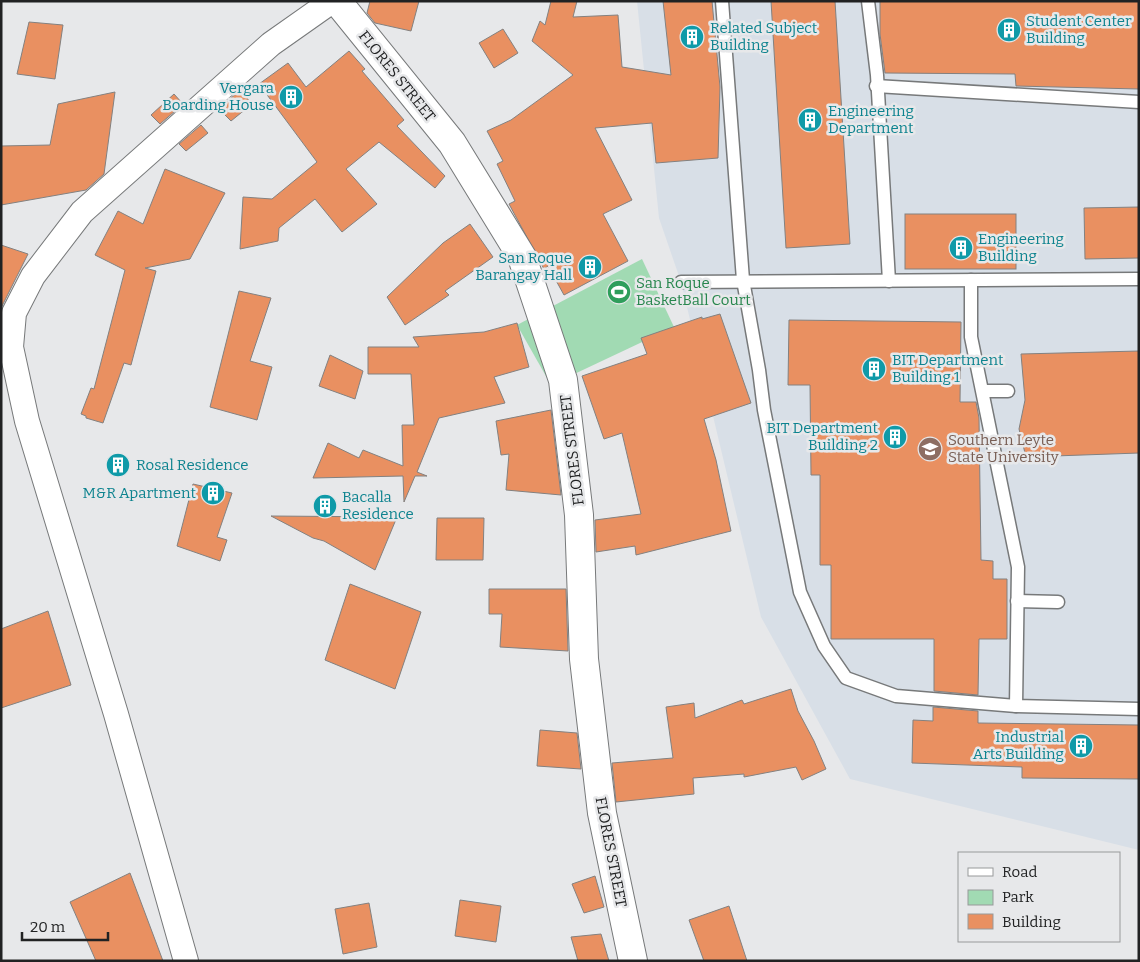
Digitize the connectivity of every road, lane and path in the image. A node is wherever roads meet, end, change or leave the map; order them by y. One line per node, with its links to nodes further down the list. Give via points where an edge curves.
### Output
1 (332, 1): 18 (street, via 271,44 82,212 33,276 14,313 11,347 28,421)
2 (337, 1): 19 (street, FLORES STREET, via 452,143 522,257 563,380 579,515 584,659 602,813)
3 (722, 1): 8 (lane)
4 (868, 1): 5 (lane)
5 (876, 86): 6 (lane); 10 (lane)
6 (1139, 102)
7 (1139, 279): 9 (lane)
8 (743, 280): 10 (lane); 11 (lane); 16 (lane, via 764,410 800,592 824,646 846,678 896,696)
9 (971, 280): 10 (lane); 12 (lane, via 971,336)
10 (889, 281)
11 (681, 282)
12 (983, 391): 13 (lane); 14 (lane, via 1018,567)
13 (1008, 391)
14 (1018, 602): 15 (lane); 16 (lane)
15 (1058, 602)
16 (1016, 706): 17 (lane)
17 (1139, 708)
18 (186, 961)
19 (633, 961)

